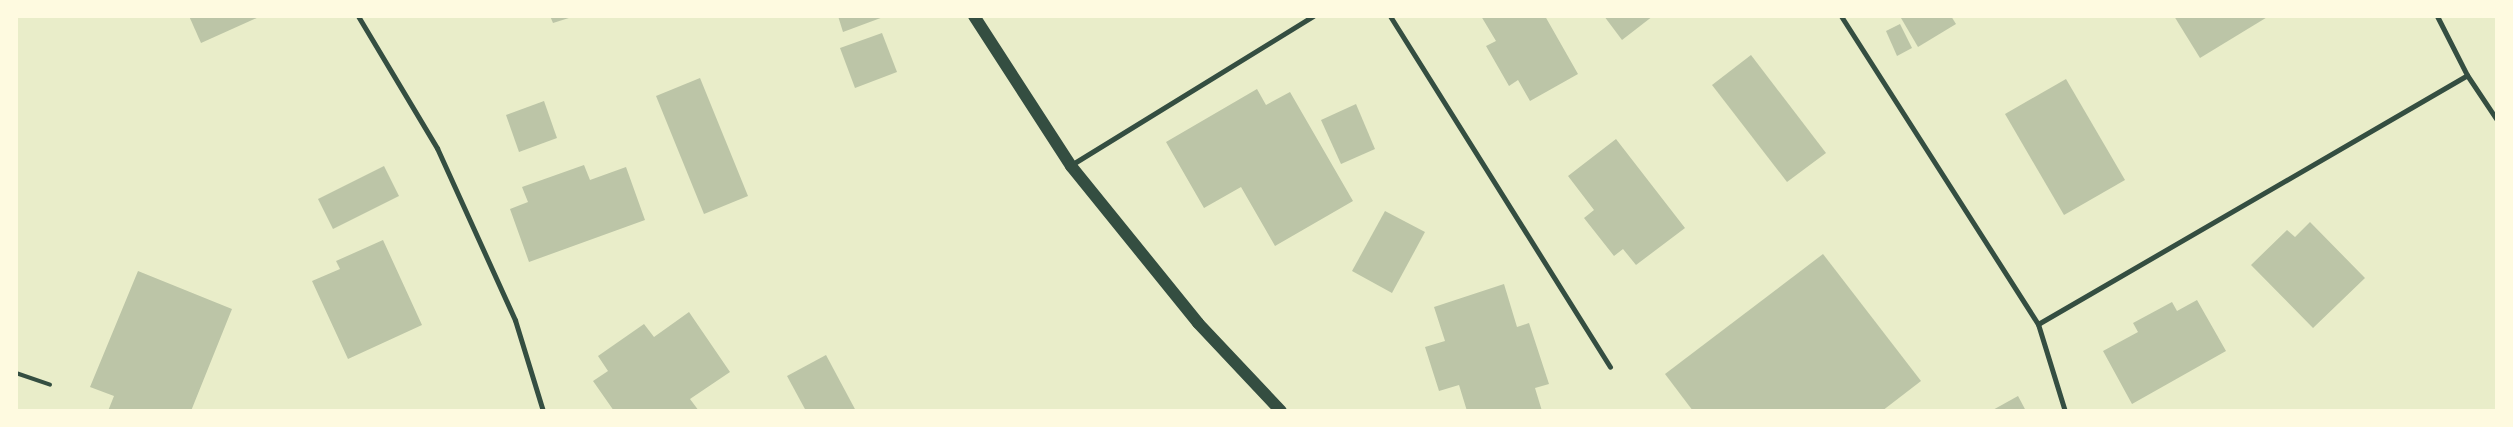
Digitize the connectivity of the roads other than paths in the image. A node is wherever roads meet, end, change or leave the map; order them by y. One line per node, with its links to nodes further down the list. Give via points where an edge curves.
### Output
1 (358, 16): 14 (street, via 438,148 515,320)
2 (974, 16): 9 (main road)
3 (1313, 16): 9 (street)
4 (1390, 16): 11 (street)
5 (1840, 16): 10 (street)
6 (2437, 16): 7 (street)
7 (2467, 75): 8 (street); 10 (street)
8 (2497, 120)
9 (1071, 166): 15 (main road, via 1198,323)
10 (2038, 324): 16 (street)
11 (1610, 367)
12 (16, 373): 13 (lane)
13 (50, 385)
14 (543, 411)
15 (1282, 411)
16 (2065, 411)

